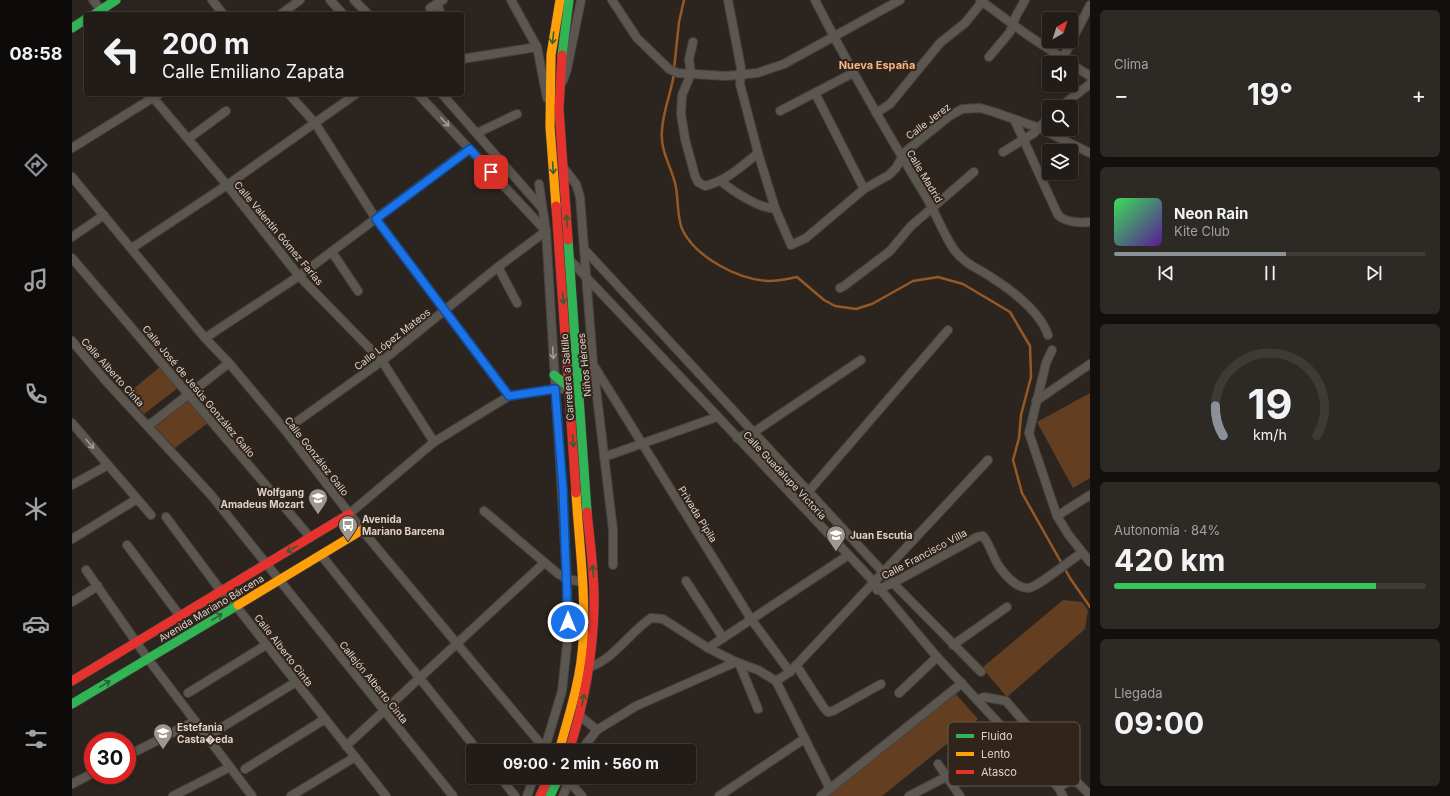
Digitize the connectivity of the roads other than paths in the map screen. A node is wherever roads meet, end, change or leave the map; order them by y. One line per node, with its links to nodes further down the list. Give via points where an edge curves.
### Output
1 (93, 0): 18 (street)
2 (116, 0): 18 (main road)
3 (212, 0): 19 (street)
4 (300, 0): 20 (street)
5 (330, 0): 21 (street)
6 (354, 0): 22 (street)
7 (511, 0): 28 (street)
8 (560, 0): 48 (main road, Carretera a Saltillo, one-way to 48, via 551,55)
9 (569, 0): 39 (main road, Carretera a Saltillo, via 560,56)
10 (582, 0): 39 (street)
11 (612, 0): 35 (street, via 637,38 669,69)
12 (728, 0): 36 (street)
13 (815, 0): 26 (street, Calle Madrid)
14 (900, 0): 26 (street)
15 (1025, 0): 24 (street)
16 (981, 1): 24 (street); 51 (street, via 968,20 940,42 890,104)
17 (1090, 5): 30 (street)
18 (98, 12)
19 (221, 12)
20 (284, 12)
21 (341, 12)
22 (366, 12)
23 (84, 21): 25 (main road)
24 (1014, 25): 29 (street); 31 (street)
25 (72, 28)
26 (834, 37): 34 (street, Calle Madrid); 36 (street, via 770,70)
27 (693, 42): 35 (street)
28 (537, 47): 32 (street); 48 (street)
29 (1059, 56)
30 (1070, 56)
31 (988, 57)
32 (464, 59)
33 (1078, 68): 37 (street)
34 (853, 73): 40 (street); 51 (street, Calle Madrid)
35 (691, 74): 36 (street); 69 (street, via 682,95 681,114 695,176 698,182 705,186)
36 (741, 75): 63 (street, via 740,84)
37 (1090, 76)
38 (1090, 84): 47 (street)
39 (560, 89): 66 (main road, Carretera a Saltillo)
40 (814, 93): 50 (street); 72 (street)
41 (152, 96): 60 (street)
42 (155, 96): 58 (street, Calle Valentín Gómez Farías)
43 (291, 96): 54 (street)
44 (353, 96): 54 (street)
45 (420, 96): 61 (street, one-way to 61)
46 (444, 96): 57 (street)
47 (1069, 100)
48 (549, 109): 105 (main road, Carretera a Saltillo, one-way to 105)
49 (226, 111): 58 (street)
50 (780, 111)
51 (876, 113): 65 (street, Calle Madrid)
52 (517, 114): 57 (street)
53 (1014, 119): 56 (street, Calle Jerez); 59 (street); 65 (street, Calle Jerez, via 980,108 962,109 905,152)
54 (314, 123): 71 (street); 77 (street)
55 (1042, 124): 56 (street)
56 (1038, 128): 59 (street); 64 (street, Calle Jerez)
57 (477, 133): 73 (street)
58 (188, 139): 71 (street, Calle Valentín Gómez Farías)
59 (1022, 141): 62 (street); 78 (street, via 1058,215 1078,223)
60 (72, 148)
61 (470, 149): 77 (street); 79 (street)
62 (1003, 152)
63 (758, 153): 69 (street); 74 (street)
64 (1090, 153)
65 (902, 158): 72 (street, Calle Jerez, via 894,170); 75 (street, Calle Madrid)
66 (563, 167): 82 (street, Niños Héroes, via 579,190); 85 (main road, Carretera a Saltillo, one-way to 66)
67 (974, 172): 75 (street)
68 (72, 176): 76 (street, Calle González Gallo)
69 (721, 180): 74 (street, via 730,189 755,203 769,209)
70 (539, 184): 73 (street)
71 (227, 185): 81 (street); 87 (street, Calle Valentín Gómez Farías)
72 (864, 189): 74 (street, Calle Jerez, via 806,238 791,245)
73 (542, 208): 79 (street)
74 (775, 208)
75 (932, 208): 89 (street, via 911,226 890,251); 94 (street, Calle Madrid, via 962,259 995,279 1021,300 1043,325)
76 (104, 215): 80 (street); 81 (street, Calle González Gallo)
77 (376, 219): 83 (street); 92 (street)
78 (1090, 222)
79 (546, 231): 86 (street, Calle López Mateos); 103 (street, one-way to 103)
80 (72, 237)
81 (132, 248): 95 (street, Calle González Gallo)
82 (584, 249): 88 (street, Niños Héroes); 113 (street, Calle Guadalupe Victoria)
83 (332, 252): 87 (street); 90 (street)
84 (72, 258): 106 (street, Calle José de Jesús González Gallo)
85 (570, 260): 88 (street, Calle Guadalupe Victoria); 167 (main road, Carretera a Saltillo, one-way to 85, via 593,577)
86 (498, 267): 91 (street); 92 (street, Calle López Mateos)
87 (299, 276): 95 (street); 99 (street, Calle Valentín Gómez Farías)
88 (586, 277): 101 (street, Niños Héroes); 109 (street, Calle Guadalupe Victoria)
89 (840, 288)
90 (358, 291)
91 (517, 303)
92 (445, 310): 99 (street, Calle López Mateos); 107 (street)
93 (948, 330): 121 (street)
94 (1048, 335)
95 (205, 338): 100 (street, Calle González Gallo)
96 (72, 341): 111 (street, Calle Alberto Cinta)
97 (1052, 350): 108 (street)
98 (861, 360): 113 (street)
99 (382, 361): 112 (street, Calle López Mateos); 115 (street, Calle Valentín Gómez Farías)
100 (229, 363): 106 (street); 112 (street, Calle González Gallo)
101 (593, 363): 116 (street, Privada Pípila); 117 (street, Niños Héroes)
102 (1090, 364): 108 (street)
103 (554, 375): 104 (street); 105 (main road)
104 (555, 389): 105 (street); 107 (street); 142 (street)
105 (570, 389): 145 (main road, Carretera a Saltillo, one-way to 145)
106 (189, 394): 111 (street); 130 (street, Calle José de Jesús González Gallo)
107 (509, 396): 115 (street)
108 (1036, 401): 127 (street, via 1029,433)
109 (717, 417): 114 (street, Calle Guadalupe Victoria); 116 (street)
110 (72, 423): 119 (street, one-way to 119)
111 (148, 426): 137 (street, Calle Alberto Cinta, via 211,495)
112 (285, 430): 125 (street, Calle González Gallo)
113 (754, 432): 114 (street); 121 (street, Calle Guadalupe Victoria)
114 (737, 438): 135 (street, Calle Guadalupe Victoria)
115 (434, 442): 125 (street)
116 (643, 443): 117 (street); 156 (street, Privada Pípila)
117 (604, 457): 139 (street, Niños Héroes, via 613,530)
118 (988, 460): 141 (street)
119 (108, 464): 120 (street); 123 (street)
120 (72, 486)
121 (809, 491): 141 (street, Calle Guadalupe Victoria)
122 (1090, 495): 127 (street)
123 (137, 499): 126 (street); 131 (street)
124 (484, 511): 138 (street)
125 (349, 514): 129 (street, Calle González Gallo); 130 (main road, Avenida Mariano Bárcena)
126 (151, 515)
127 (1058, 516): 133 (street)
128 (166, 517): 150 (street, Calle Alberto Cinta)
129 (362, 530): 134 (main road, Avenida Mariano Bárcena); 159 (street, Calle González Gallo)
130 (310, 538): 137 (main road, Avenida Mariano Bárcena, one-way to 137)
131 (72, 539)
132 (127, 545): 155 (street)
133 (1082, 553): 136 (street); 147 (street, Calle Francisco Villa, via 1030,588 1022,587 1000,568 983,536)
134 (321, 555): 143 (main road, Avenida Mariano Bárcena); 170 (street)
135 (847, 556): 146 (street, Calle Guadalupe Victoria); 156 (street)
136 (1090, 562)
137 (266, 564): 143 (street, Calle Alberto Cinta); 150 (main road, Avenida Mariano Bárcena)
138 (544, 564): 142 (street); 159 (street)
139 (613, 565)
140 (86, 570): 148 (street)
141 (883, 572): 146 (street); 147 (street, Calle Guadalupe Victoria)
142 (567, 579): 145 (street); 192 (street, via 568,636 562,691)
143 (279, 580): 153 (main road, Avenida Mariano Bárcena); 181 (street, Callejón Alberto Cinta)
144 (686, 581): 157 (street)
145 (582, 582): 193 (main road, Carretera a Saltillo, via 583,642 580,667)
146 (874, 582): 149 (street, Calle Guadalupe Victoria); 151 (street)
147 (893, 583): 149 (street, Calle Francisco Villa); 161 (street, Calle Guadalupe Victoria)
148 (98, 586): 152 (street); 158 (street)
149 (880, 590): 151 (street, Calle Francisco Villa); 163 (street, Calle Guadalupe Victoria)
150 (221, 591): 153 (street, Calle Alberto Cinta); 155 (main road, Avenida Mariano Bárcena)
151 (864, 592): 166 (street)
152 (72, 602)
153 (236, 606): 160 (street, Calle Alberto Cinta); 164 (main road, Avenida Mariano Bárcena, one-way to 153)
154 (1007, 607): 161 (street)
155 (180, 616): 158 (main road, Avenida Mariano Bárcena)
156 (752, 619): 157 (street); 168 (street, Privada Pípila)
157 (723, 638): 162 (street)
158 (136, 642): 164 (street); 171 (main road, Avenida Mariano Bárcena)
159 (456, 643): 170 (street); 191 (street, Calle González Gallo)
160 (266, 645): 173 (street, Calle Alberto Cinta); 176 (street)
161 (953, 645): 169 (street, Calle Guadalupe Victoria)
162 (708, 648): 165 (street); 167 (street, via 663,619 653,617 609,656)
163 (937, 657): 174 (street, Calle Guadalupe Victoria); 177 (street)
164 (148, 659): 179 (main road, Avenida Mariano Bárcena, one-way to 164); 184 (street)
165 (738, 663): 172 (street, via 758,670); 180 (street); 187 (street, via 636,706)
166 (796, 665): 168 (street); 175 (street, via 828,712)
167 (590, 667): 182 (main road, Carretera a Saltillo, one-way to 167)
168 (790, 672): 172 (street)
169 (981, 672)
170 (419, 678): 181 (street); 190 (street)
171 (72, 681)
172 (776, 681): 189 (street)
173 (296, 682): 183 (street, Calle Alberto Cinta); 188 (street)
174 (962, 683): 178 (street, Calle Guadalupe Victoria); 215 (street)
175 (881, 684)
176 (188, 693)
177 (899, 693)
178 (977, 700): 185 (street, Calle Guadalupe Victoria); 186 (street, via 984,697 1006,701)
179 (72, 704)
180 (758, 709)
181 (384, 711): 196 (street); 221 (street, Callejón Alberto Cinta)
182 (580, 715): 187 (street); 194 (main road, Carretera a Saltillo)
183 (325, 719): 196 (street, Calle Alberto Cinta); 201 (street)
184 (195, 720): 197 (street); 200 (street)
185 (997, 722)
186 (1024, 722)
187 (597, 730): 195 (street)
188 (216, 731)
189 (804, 739): 215 (street); 228 (street)
190 (472, 744)
191 (539, 744)
192 (546, 744)
193 (561, 744)
194 (571, 744)
195 (586, 744)
196 (346, 746): 198 (street, Calle Alberto Cinta)
197 (136, 751)
198 (355, 757): 217 (street, Calle Alberto Cinta); 220 (street)
199 (938, 764): 202 (street)
200 (230, 767): 216 (street); 219 (street)
201 (245, 769)
202 (946, 776): 204 (street); 230 (street)
203 (84, 778): 205 (street)
204 (948, 779)
205 (72, 784)
206 (506, 784): 222 (street)
207 (531, 784): 223 (street)
208 (546, 784): 224 (main road)
209 (556, 784): 225 (main road)
210 (566, 784): 226 (street)
211 (573, 784): 227 (street)
212 (1080, 785): 218 (street)
213 (953, 786): 231 (street)
214 (1058, 787): 232 (street, Calle Guadalupe Victoria)
215 (830, 789): 229 (street)
216 (248, 795)
217 (384, 795)
218 (1090, 795)
219 (173, 796)
220 (291, 796)
221 (454, 796)
222 (516, 796)
223 (527, 796)
224 (540, 796)
225 (550, 796)
226 (563, 796)
227 (582, 796)
228 (719, 796)
229 (821, 796)
230 (909, 796)
231 (960, 796)
232 (1063, 796)

